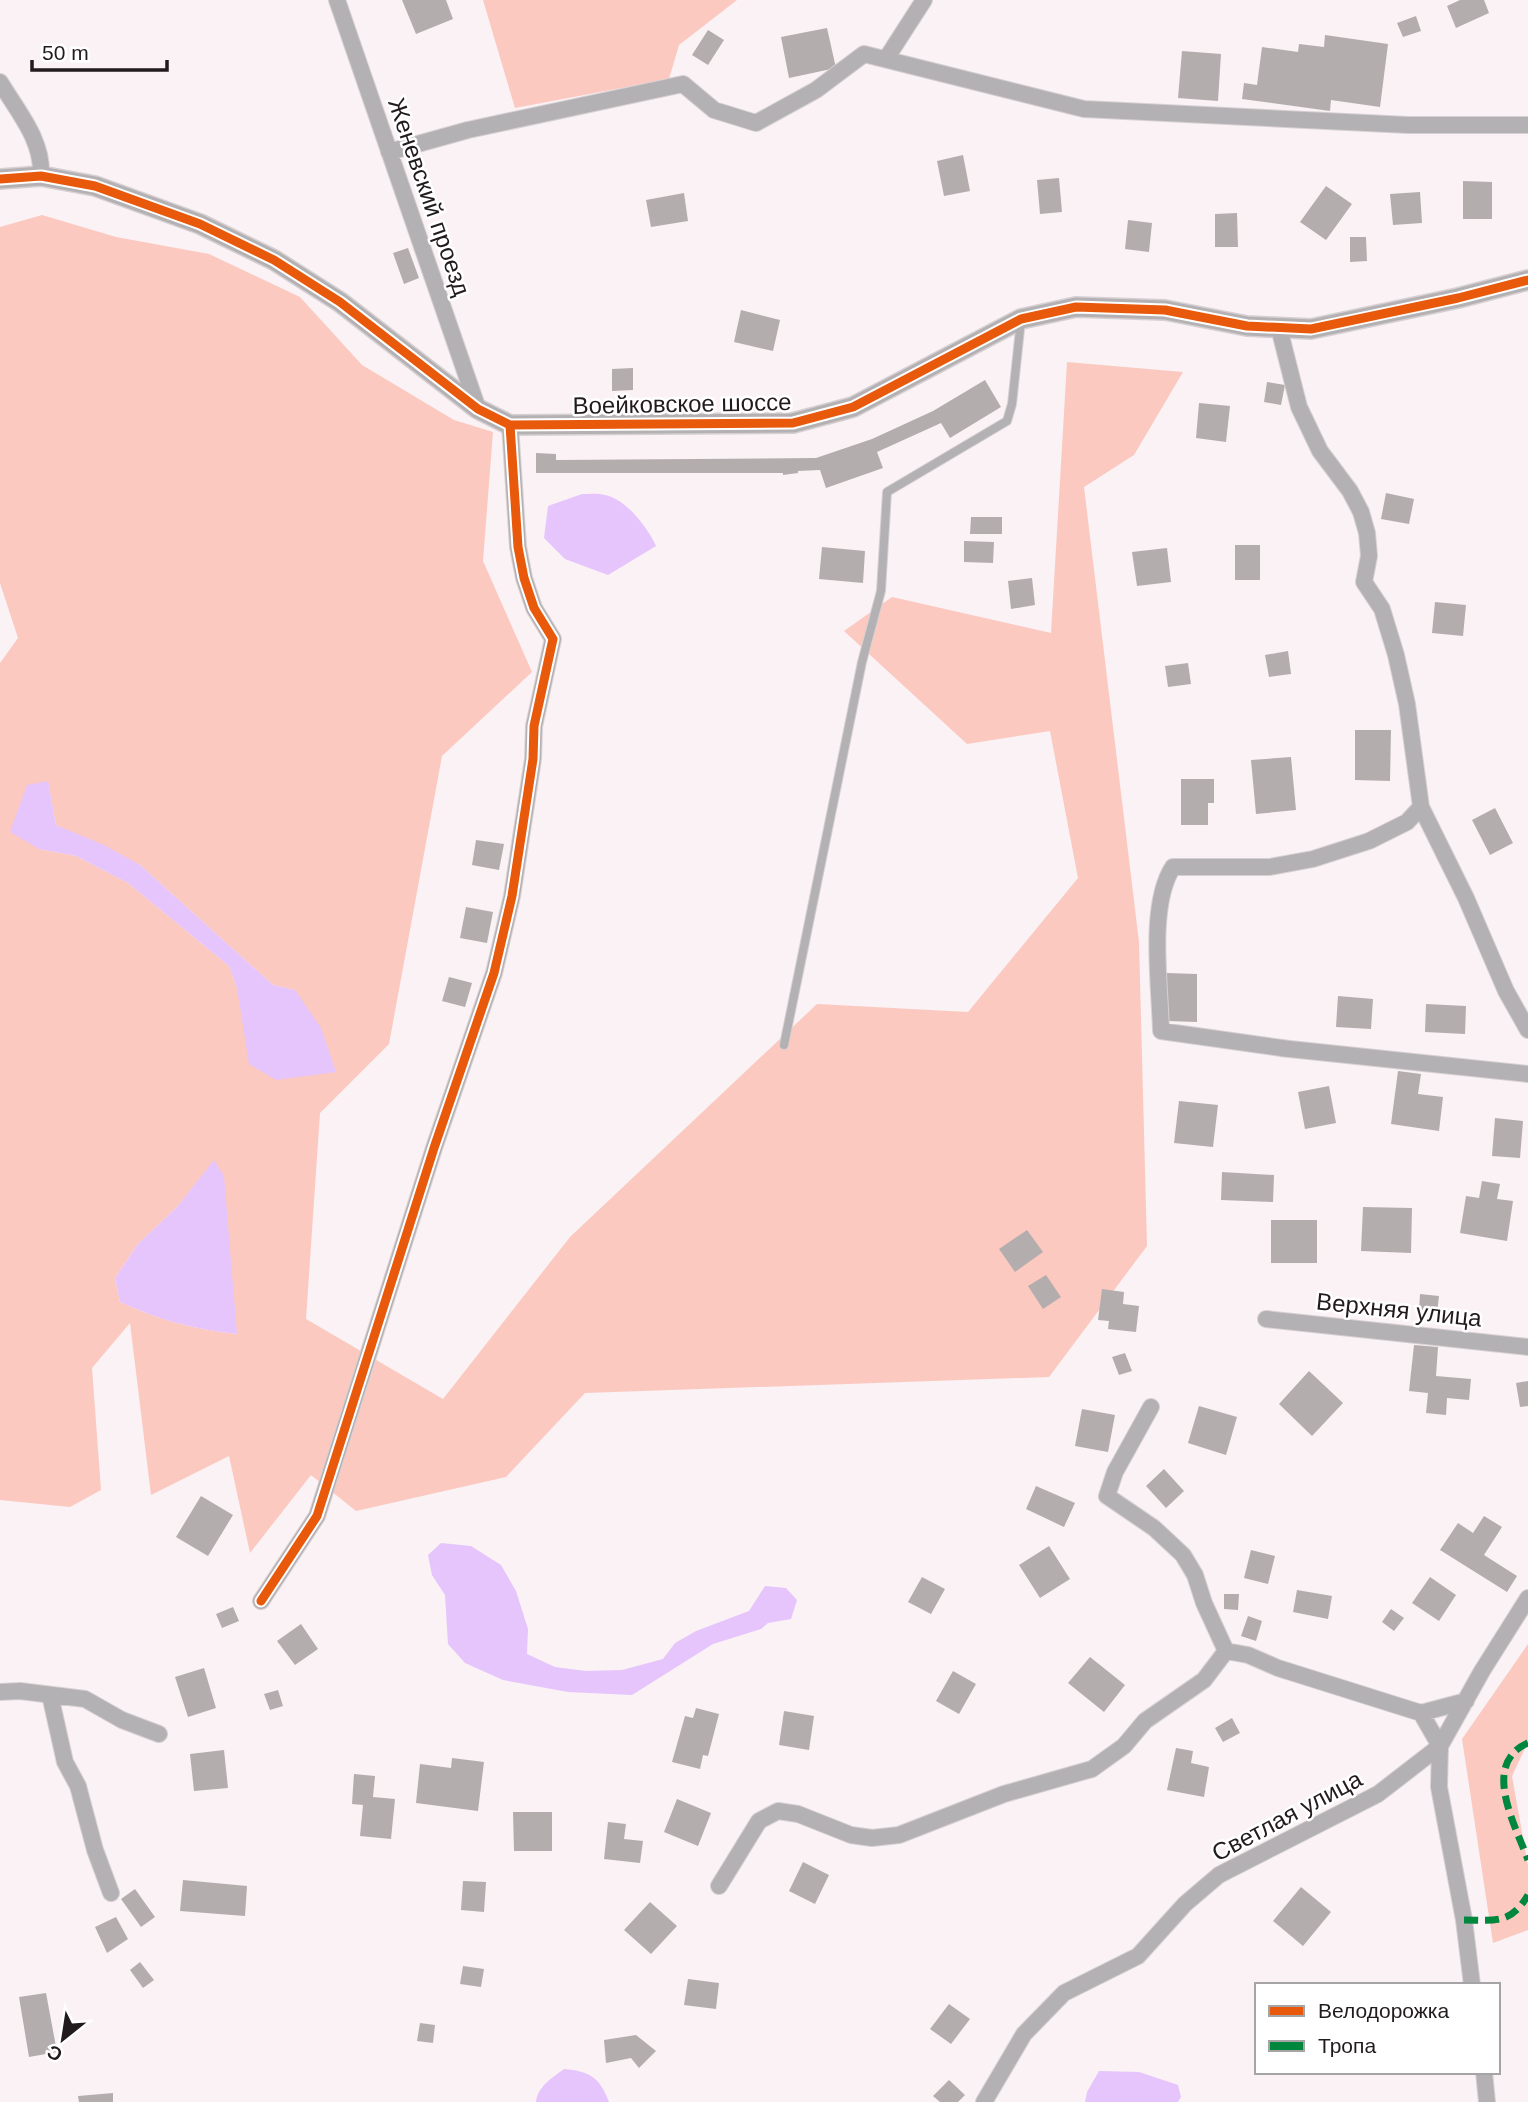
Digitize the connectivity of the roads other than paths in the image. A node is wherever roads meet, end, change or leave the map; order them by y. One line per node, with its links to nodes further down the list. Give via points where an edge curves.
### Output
1 (337, 0): 6 (street, Женевский проезд)
2 (924, 0): 3 (street)
3 (886, 59): 5 (street, via 1084,109 1408,125); 6 (street, via 864,54 817,90 756,123 714,110 683,84 468,130)
4 (0, 82): 7 (street, via 35,139 42,159)
5 (1528, 125)
6 (389, 152): 12 (street, Женевский проезд)
7 (41, 176): 8 (street, Воейковское шоссе); 12 (street, Воейковское шоссе, via 95,186 200,225 274,260 340,302)
8 (0, 179)
9 (1528, 280): 11 (street, Воейковское шоссе, via 1311,329)
10 (1021, 319): 11 (street, Воейковское шоссе, via 1076,307 1116,307); 13 (street, Воейковское шоссе, via 853,407 793,423); 16 (lane, via 1007,421 887,492 881,591 862,662)
11 (1279, 328): 14 (street, via 1299,407 1320,451 1361,512 1369,555 1364,582 1382,609 1396,655)
12 (478, 409): 13 (street, Воейковское шоссе)
13 (510, 425): 22 (street, via 524,578 534,608 553,639 534,726 512,896 491,985 317,1516)
14 (1422, 807): 15 (street); 17 (street, via 1407,822 1379,836 1313,859 1270,867 1172,867 1164,880 1157,925 1161,1031 1283,1049)
15 (1528, 1030)
16 (784, 1045)
17 (1528, 1074)
18 (1266, 1319): 19 (street, Верхняя улица)
19 (1528, 1347)
20 (1151, 1407): 23 (street, via 1107,1496 1154,1528 1183,1555)
21 (1528, 1598): 26 (street)
22 (261, 1601)
23 (1226, 1651): 27 (street); 30 (street, via 1204,1680 1145,1721 1124,1746 1093,1769 1004,1794 899,1835 851,1835 778,1811 759,1821)
24 (0, 1692): 25 (street)
25 (50, 1695): 28 (street, via 85,1699 121,1720); 31 (street, via 65,1762 78,1786)
26 (1466, 1701): 27 (street); 29 (street)
27 (1421, 1713): 29 (street)
28 (159, 1734)
29 (1440, 1746): 32 (street, via 1439,1787); 34 (street, Светлая улица, via 1378,1794 1219,1875 1185,1904 1138,1956 1064,1993 1024,2034)
30 (719, 1886)
31 (111, 1893)
32 (1472, 1983)
33 (1484, 2074): 35 (street)
34 (984, 2102)
35 (1487, 2102)

